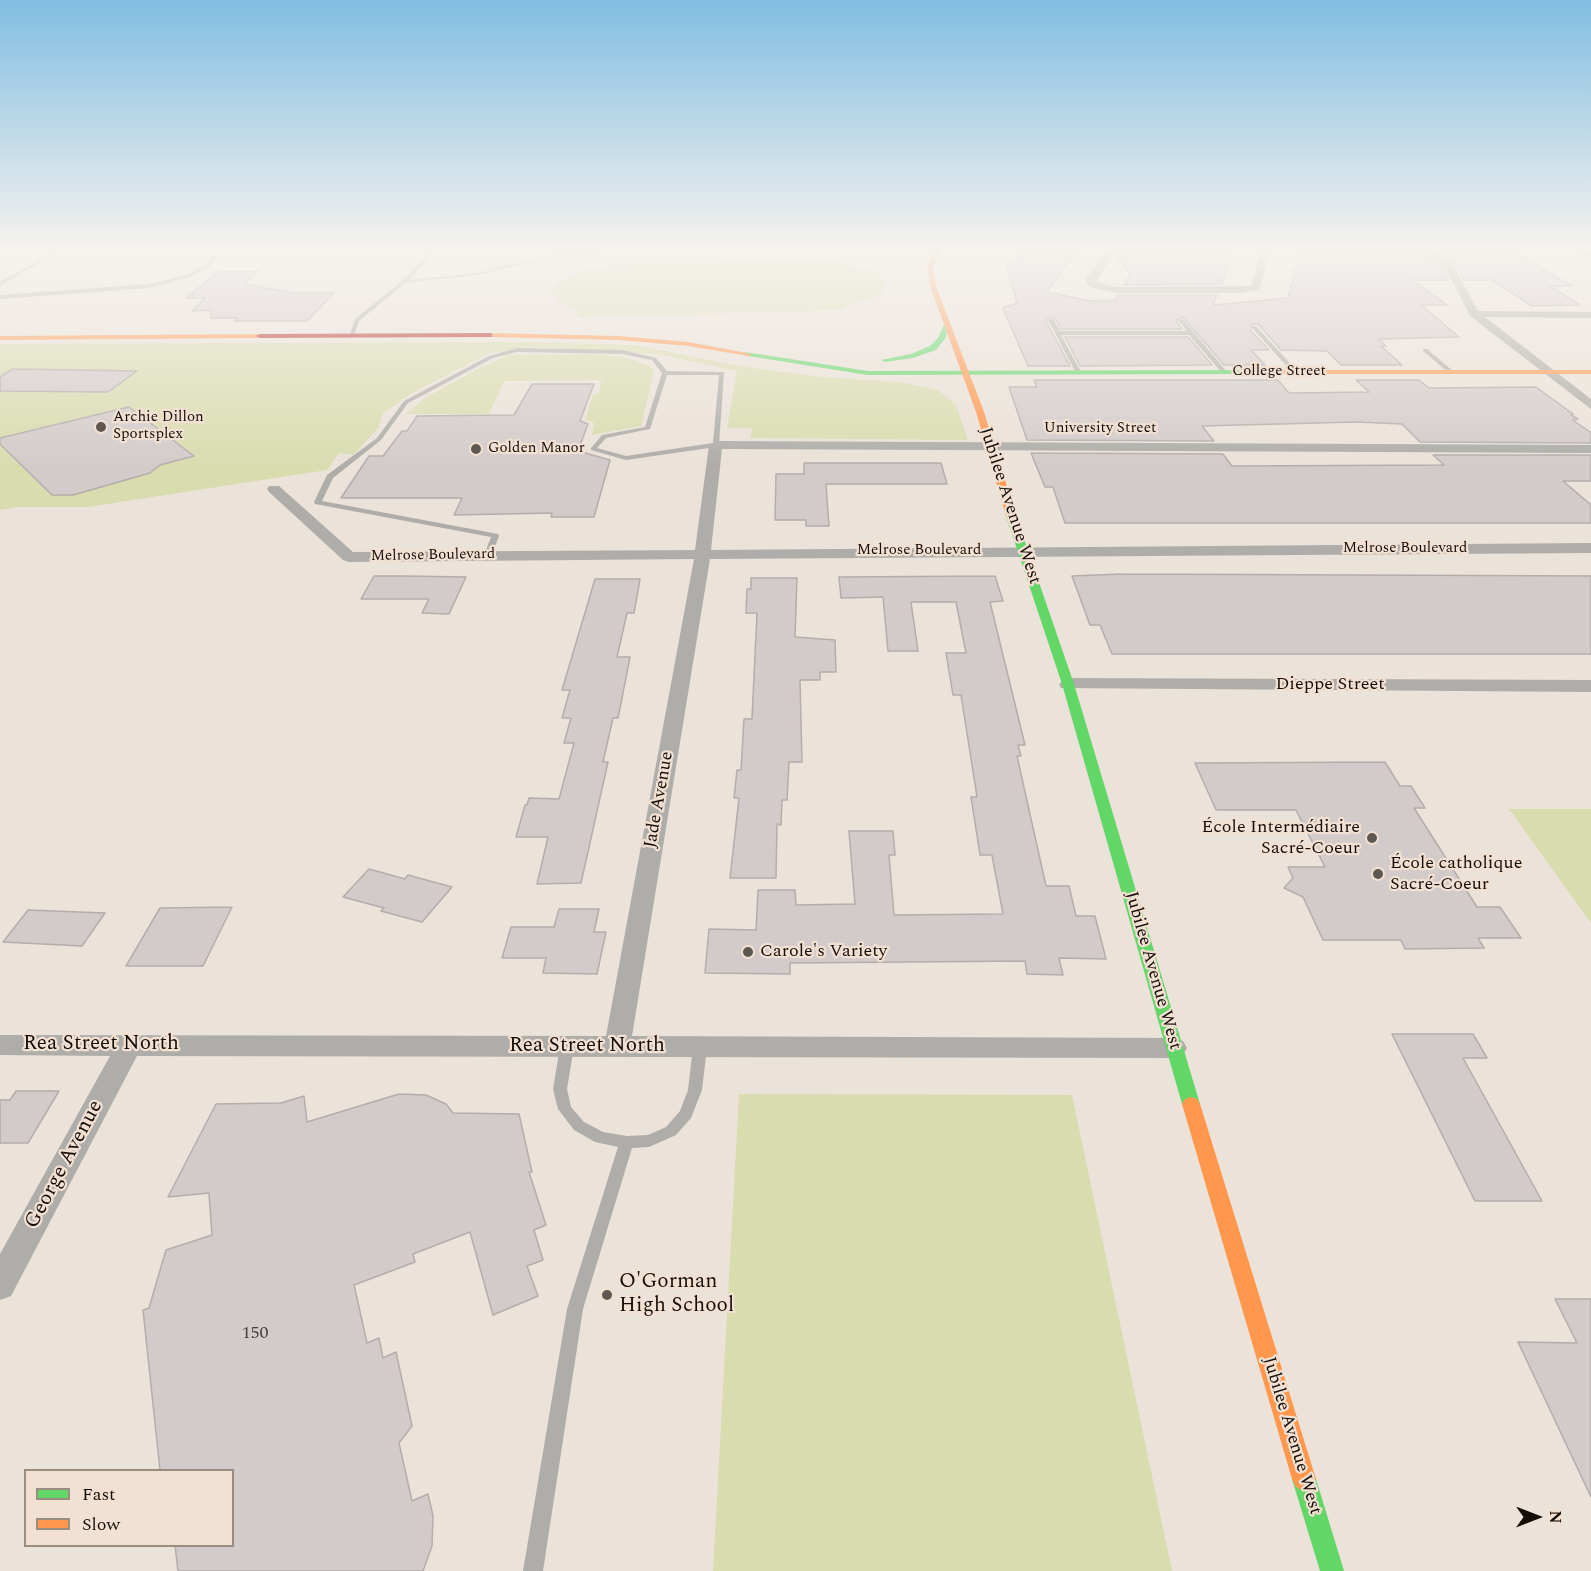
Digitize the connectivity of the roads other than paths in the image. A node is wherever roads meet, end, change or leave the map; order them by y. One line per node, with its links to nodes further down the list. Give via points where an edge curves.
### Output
1 (357, 320): 10 (lane)
2 (944, 320): 6 (main road, Jubilee Avenue West)
3 (1051, 320): 8 (lane)
4 (1181, 320): 9 (lane)
5 (1482, 320): 18 (street)
6 (946, 326): 13 (main road, via 933,348 914,356); 22 (main road, Jubilee Avenue West)
7 (1254, 327): 16 (lane)
8 (1057, 333): 9 (lane); 14 (lane)
9 (1191, 333): 15 (lane)
10 (351, 336): 11 (main road); 13 (main road, via 619,338 688,345)
11 (0, 338)
12 (1425, 350): 17 (lane)
13 (811, 366): 21 (main road)
14 (1078, 372): 15 (main road, College Street); 22 (main road, College Street)
15 (1224, 372): 16 (main road, College Street)
16 (1295, 372): 17 (main road, College Street)
17 (1451, 372): 18 (main road, College Street)
18 (1545, 372): 19 (main road, College Street); 23 (street)
19 (1591, 372)
20 (665, 373): 25 (lane, via 722,373); 25 (lane, via 648,428 604,436 593,449 626,458); 32 (lane, via 654,359 622,352 517,350 491,357 406,402 379,439 330,477 318,502 495,536)
21 (868, 373): 22 (main road, College Street); 24 (main road, via 917,379 952,390)
22 (966, 373): 24 (main road, Jubilee Avenue West)
23 (1591, 405)
24 (980, 412): 26 (main road, Jubilee Avenue West)
25 (716, 445): 26 (street, University Street); 31 (street)
26 (988, 445): 27 (street, University Street); 30 (main road, Jubilee Avenue West)
27 (1591, 449)
28 (274, 489): 32 (street, Melrose Boulevard, via 349,557)
29 (1591, 548): 30 (street, Melrose Boulevard)
30 (1022, 550): 31 (street, Melrose Boulevard); 33 (main road, Jubilee Avenue West)
31 (703, 553): 32 (street, Melrose Boulevard); 38 (street, Jade Avenue)
32 (488, 555)
33 (1068, 684): 34 (street, Dieppe Street); 40 (main road, Jubilee Avenue West)
34 (1591, 686)
35 (0, 1045): 36 (street, Rea Street North)
36 (129, 1046): 37 (street, Rea Street North); 42 (street, George Avenue)
37 (567, 1047): 38 (street, Rea Street North); 41 (lane, via 560,1089 565,1109 579,1126 600,1138)
38 (617, 1047): 39 (street, Rea Street North)
39 (700, 1047): 40 (street, Rea Street North); 41 (lane, via 695,1090 686,1114 671,1131 649,1141)
40 (1174, 1048): 44 (main road, Jubilee Avenue West)
41 (627, 1142): 43 (lane, via 574,1309)
42 (0, 1285)
43 (533, 1571)
44 (1332, 1571)

